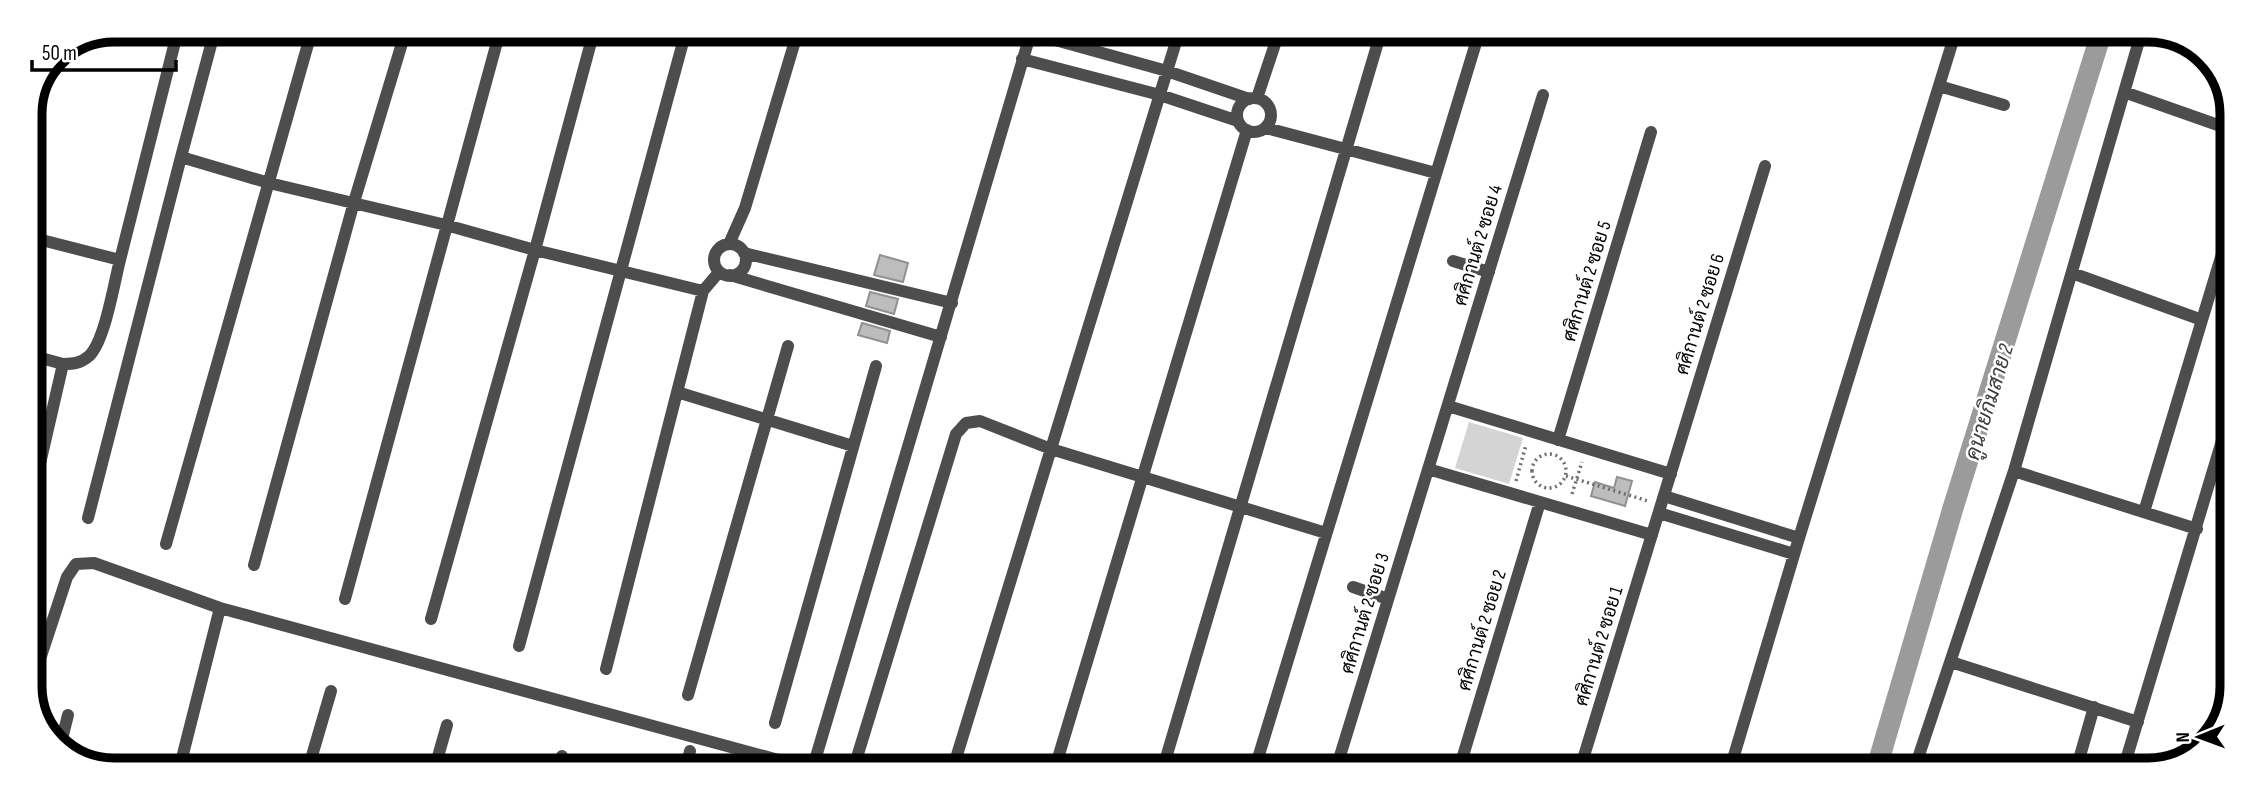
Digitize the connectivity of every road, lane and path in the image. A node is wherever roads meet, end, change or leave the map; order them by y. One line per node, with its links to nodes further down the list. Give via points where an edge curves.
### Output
1 (175, 42): 40 (street)
2 (212, 42): 30 (street)
3 (309, 42): 33 (street)
4 (402, 42): 34 (street)
5 (497, 42): 35 (street)
6 (591, 42): 38 (street)
7 (683, 42): 43 (street)
8 (795, 42): 37 (street, via 745,208)
9 (1028, 42): 17 (street)
10 (1063, 42): 18 (street)
11 (1176, 42): 18 (street)
12 (1275, 42): 23 (street)
13 (1378, 42): 29 (street)
14 (1476, 42): 32 (street)
15 (1953, 42): 19 (street)
16 (2139, 42): 20 (street)
17 (1022, 59): 21 (street); 48 (street)
18 (1167, 71): 21 (street); 23 (street)
19 (1939, 86): 24 (street); 83 (street)
20 (2124, 92): 26 (street); 45 (street)
21 (1160, 95): 25 (street); 61 (street)
22 (1544, 95): 44 (street, ศศิกานต์ 2 ซอย 4)
23 (1253, 99): 25 (street, via 1239,107); 27 (street, via 1271,110)
24 (2004, 105)
25 (1242, 125): 27 (street, via 1253,132); 71 (street)
26 (2220, 126)
27 (1266, 128): 29 (street)
28 (1651, 132): 59 (street, ศศิกานต์ 2 ซอย 5)
29 (1346, 149): 32 (street); 75 (street)
30 (181, 157): 33 (street); 79 (street)
31 (1765, 166): 69 (street, ศศิกานต์ 2 ซอย 6)
32 (1436, 173): 81 (street)
33 (270, 183): 34 (street); 84 (street)
34 (354, 202): 35 (street); 86 (street)
35 (446, 225): 38 (street); 89 (street)
36 (42, 240): 40 (street)
37 (729, 244): 39 (street); 46 (street, via 715,254 715,266)
38 (535, 250): 43 (street); 91 (street)
39 (744, 253): 46 (street, via 742,271); 48 (street)
40 (120, 260): 53 (street, via 99,341 83,361)
41 (2220, 260): 49 (street)
42 (1453, 261): 44 (street)
43 (621, 271): 47 (street); 92 (street)
44 (1489, 272): 56 (street, ศศิกานต์ 2 ซอย 4)
45 (2072, 273): 49 (street); 68 (street)
46 (725, 274): 47 (street); 50 (street)
47 (703, 292): 55 (street)
48 (952, 303): 50 (street)
49 (2202, 320): 78 (street)
50 (941, 337): 111 (street)
51 (788, 346): 57 (street)
52 (42, 358): 53 (street)
53 (63, 364): 64 (street)
54 (876, 366): 60 (street)
55 (677, 393): 57 (street); 95 (street)
56 (1448, 406): 58 (street); 67 (street, ศศิกานต์ 2 ซอย 4)
57 (767, 420): 60 (street); 97 (street)
58 (1531, 432): 59 (street); 65 (path)
59 (1558, 440): 62 (street)
60 (853, 446): 101 (street)
61 (1051, 449): 71 (street); 105 (street, via 980,421 966,423 956,434); 112 (street)
62 (1586, 449): 69 (street); 72 (path)
63 (2220, 449): 80 (street)
64 (42, 455)
65 (1521, 463): 66 (path); 73 (path)
66 (1532, 466): 70 (path, via 1536,482 1545,488 1556,487); 70 (path, via 1539,457 1555,454 1564,462)
67 (1428, 469): 73 (street); 88 (street, ศศิกานต์ 2 ซอย 3)
68 (2014, 471): 78 (street); 94 (street)
69 (1671, 474): 76 (street, ศศิกานต์ 2 ซอย 6)
70 (1566, 476): 72 (path)
71 (1143, 479): 75 (street); 113 (street)
72 (1576, 479): 76 (path); 77 (path)
73 (1512, 493): 74 (street)
74 (1540, 502): 77 (street); 117 (street, ศศิกานต์ 2 ซอย 2)
75 (1240, 505): 81 (street); 114 (street)
76 (1661, 505): 82 (street, ศศิกานต์ 2 ซอย 1); 83 (street); 85 (street)
77 (1567, 510): 82 (street)
78 (2144, 513): 80 (street)
79 (88, 518)
80 (2197, 529): 100 (street)
81 (1326, 533): 115 (street)
82 (1652, 535): 118 (street, ศศิกานต์ 2 ซอย 1)
83 (1799, 537): 85 (street)
84 (166, 544)
85 (1794, 554): 119 (street)
86 (254, 565)
87 (1353, 587): 88 (street)
88 (1388, 598): 116 (street, ศศิกานต์ 2 ซอย 3)
89 (345, 599)
90 (220, 608): 93 (street, via 94,563 76,565 67,577); 106 (street); 110 (street)
91 (431, 619)
92 (519, 646)
93 (42, 653)
94 (1951, 662): 98 (street); 120 (street)
95 (606, 668)
96 (331, 691): 107 (street)
97 (688, 695)
98 (2094, 707): 100 (street); 121 (street)
99 (68, 715): 103 (street)
100 (2138, 722): 122 (street)
101 (775, 723)
102 (447, 725): 108 (street)
103 (63, 737)
104 (690, 751): 109 (street)
105 (858, 754)
106 (182, 758)
107 (311, 758)
108 (438, 758)
109 (688, 758)
110 (769, 758)
111 (816, 758)
112 (956, 758)
113 (1058, 758)
114 (1166, 758)
115 (1258, 758)
116 (1339, 758)
117 (1462, 758)
118 (1583, 758)
119 (1733, 758)
120 (1918, 758)
121 (2079, 758)
122 (2127, 758)

